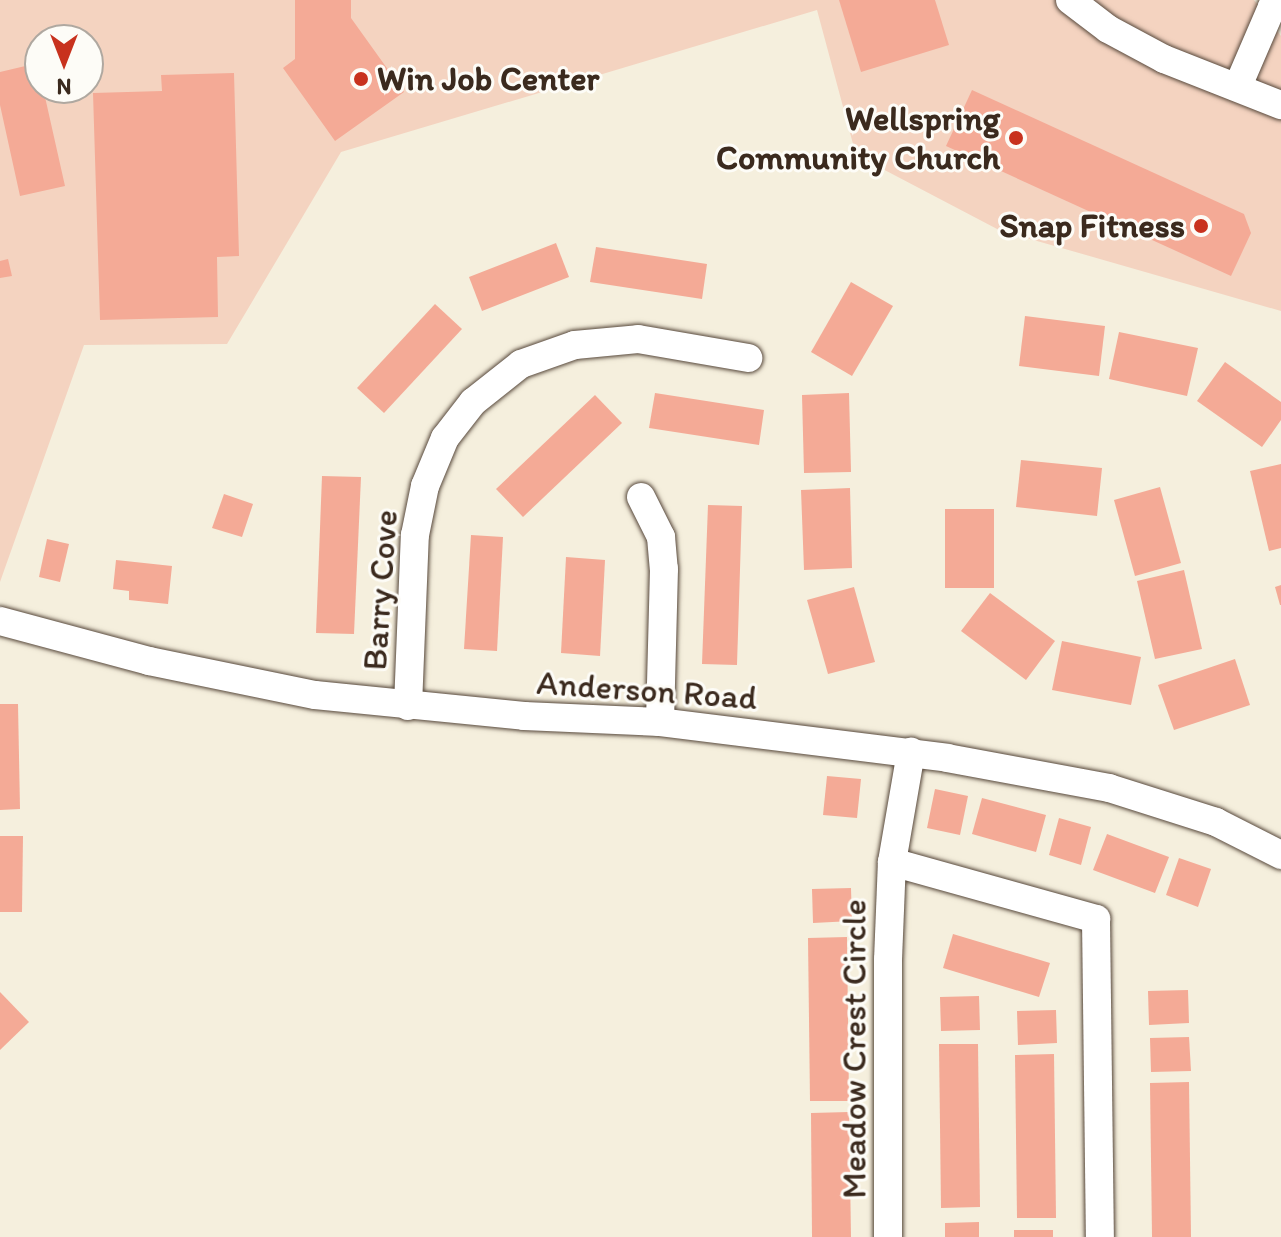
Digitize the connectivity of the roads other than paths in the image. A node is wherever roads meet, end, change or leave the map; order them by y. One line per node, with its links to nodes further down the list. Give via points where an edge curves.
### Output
1 (1070, 0): 3 (street, via 1108,29 1164,59)
2 (1279, 0): 3 (street)
3 (1238, 86): 4 (street)
4 (1281, 105)
5 (748, 358): 8 (street, Barry Cove, via 638,339 575,345 521,364 473,402 445,438 422,498 415,535)
6 (641, 497): 9 (street, via 661,537 664,569)
7 (0, 621): 8 (street, Anderson Road, via 239,681)
8 (408, 706): 9 (street, Anderson Road)
9 (660, 722): 10 (street, Anderson Road)
10 (911, 752): 11 (street, Anderson Road, via 1109,788 1216,822); 12 (street, Meadow Crest Circle)
11 (1281, 855)
12 (892, 862): 13 (street, Meadow Crest Circle); 14 (street, Meadow Crest Circle, via 1096,919)
13 (888, 1237)
14 (1100, 1237)

